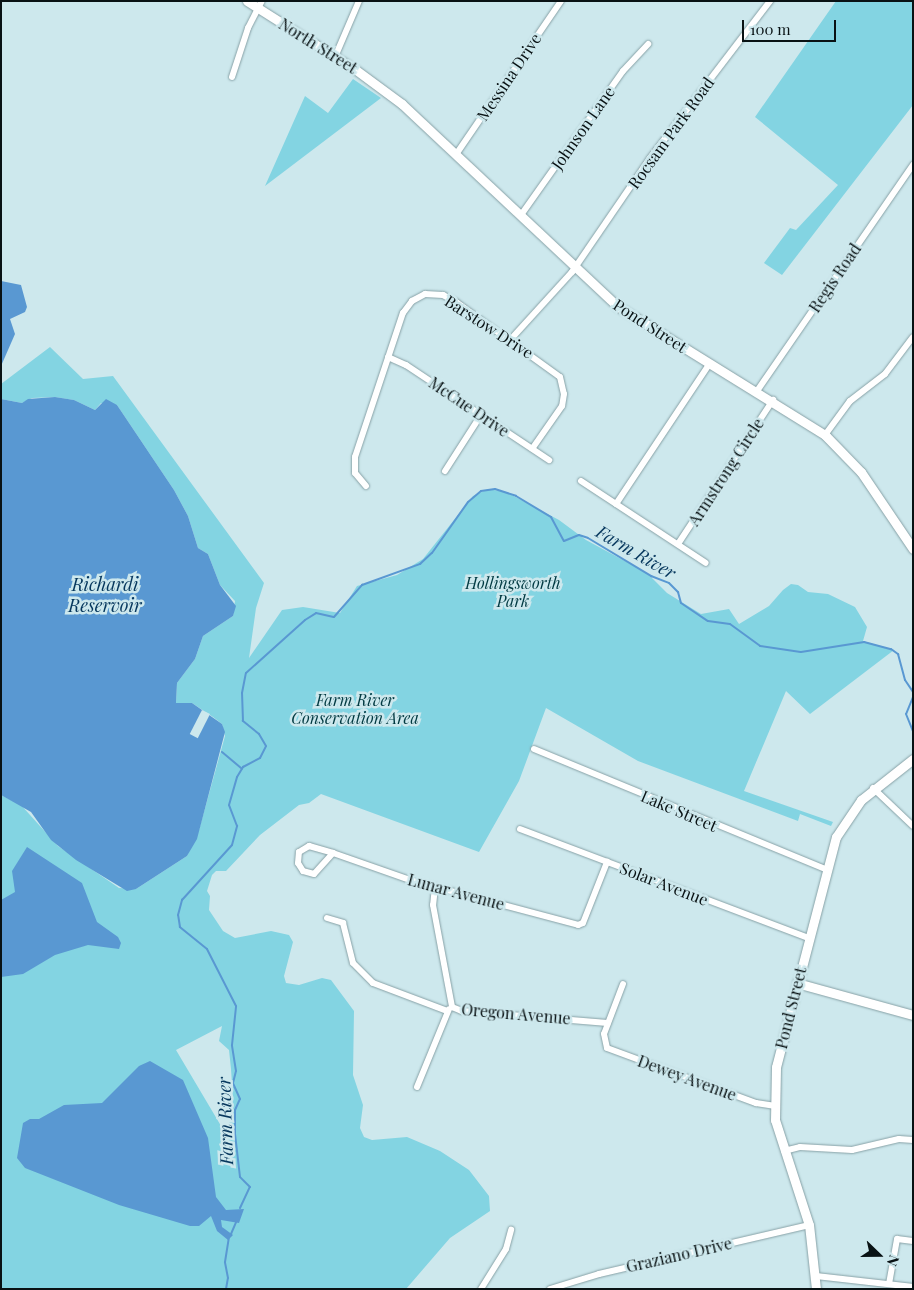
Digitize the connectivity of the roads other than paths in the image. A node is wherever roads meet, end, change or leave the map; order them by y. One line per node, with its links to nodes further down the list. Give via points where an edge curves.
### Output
1 (247, 1): 5 (main road, North Street)
2 (359, 1): 7 (street)
3 (561, 1): 10 (street, Messina Drive)
4 (770, 1): 13 (street, Rocsam Park Road, via 650,158)
5 (260, 5): 7 (main road, North Street); 8 (street, via 248,28)
6 (648, 44): 12 (street, Johnson Lane, via 623,71)
7 (335, 57): 9 (main road, North Street)
8 (232, 77)
9 (388, 93): 10 (main road, Pond Street)
10 (457, 153): 12 (main road, Pond Street)
11 (913, 165): 18 (street, Regis Road)
12 (521, 215): 13 (main road, Pond Street)
13 (575, 268): 15 (street, Rocsam Park Road); 17 (main road, Pond Street, via 629,314)
14 (913, 337): 21 (street, via 885,374 850,401)
15 (511, 340): 16 (street, Barstow Drive, via 452,299 429,293 406,308); 22 (street, Barstow Drive, via 554,371 563,384 560,410)
16 (388, 357): 20 (street, McCue Drive); 26 (street, Barstow Drive, via 353,461 355,473)
17 (710, 364): 18 (main road, Pond Street); 27 (street)
18 (758, 391): 19 (main road, Pond Street)
19 (773, 400): 21 (main road, Pond Street); 28 (street, Armstrong Circle)
20 (481, 415): 22 (street, McCue Drive); 24 (street)
21 (825, 435): 29 (main road, Pond Street, via 861,472)
22 (532, 449): 23 (street, McCue Drive)
23 (550, 460)
24 (445, 471)
25 (582, 481): 27 (street)
26 (366, 486)
27 (616, 504): 28 (street)
28 (678, 544): 30 (street)
29 (913, 549)
30 (706, 563)
31 (534, 749): 38 (street, Lake Street)
32 (913, 759): 33 (main road, Pond Street)
33 (873, 788): 34 (street); 38 (main road, Pond Street, via 843,824)
34 (913, 826)
35 (520, 829): 37 (street, Solar Avenue)
36 (333, 853): 36 (street, Lunar Avenue, via 314,874 305,873 298,863 299,852 306,847); 39 (street, Lunar Avenue)
37 (606, 862): 39 (street, Lunar Avenue, via 581,925); 41 (street, Solar Avenue)
38 (825, 869): 41 (main road, Pond Street)
39 (434, 887): 44 (street, via 432,905)
40 (327, 918): 44 (street, via 343,923 351,959 378,986)
41 (808, 938): 43 (main road, Pond Street)
42 (623, 984): 46 (street)
43 (797, 984): 45 (main road); 48 (main road, Pond Street, via 776,1067)
44 (449, 1009): 46 (street, Oregon Avenue); 47 (street, Oregon Avenue)
45 (913, 1015)
46 (608, 1022): 48 (street, Dewey Avenue, via 604,1044 609,1049 756,1103)
47 (417, 1087)
48 (774, 1106): 50 (main road, Pond Street)
49 (913, 1140): 50 (street, via 899,1139 852,1150 800,1147)
50 (784, 1151): 51 (main road, Pond Street)
51 (809, 1225): 54 (main road, Pond Street); 58 (street, Graziano Drive, via 599,1274)
52 (511, 1230): 57 (street, via 506,1249)
53 (913, 1241): 55 (street, via 898,1239)
54 (816, 1276): 55 (street); 59 (main road, Pond Street)
55 (889, 1284): 56 (street)
56 (913, 1287)
57 (481, 1289)
58 (550, 1289)
59 (816, 1289)

